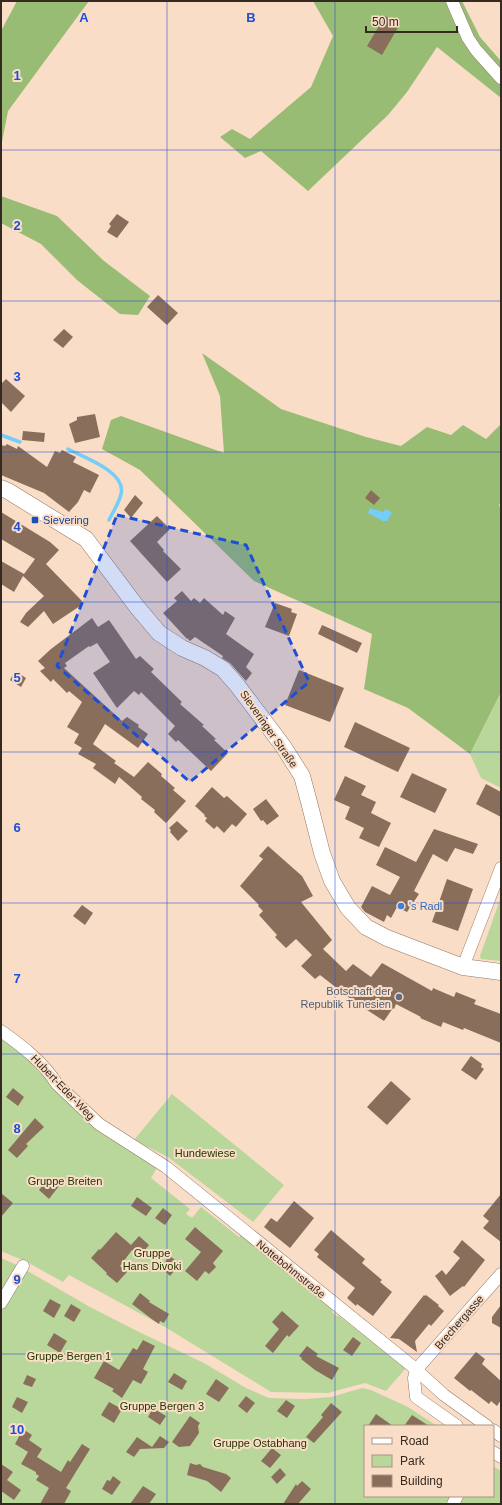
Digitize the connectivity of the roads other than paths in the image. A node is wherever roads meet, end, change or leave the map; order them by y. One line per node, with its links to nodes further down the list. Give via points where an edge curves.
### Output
1 (452, 1): 2 (street, via 468,38)
2 (501, 78)
3 (1, 488): 5 (main road, Sieveringer Straße, via 86,539 159,633 223,669 238,685 302,776 332,881 348,908 366,927 387,938)
4 (501, 868): 5 (street)
5 (463, 967): 6 (main road, Sieveringer Straße)
6 (501, 972)
7 (1, 1031): 8 (street, Hubert-Eder-Weg, via 29,1051 98,1124)
8 (166, 1167): 12 (street, Nottebohmstraße)
9 (23, 1266): 11 (street)
10 (501, 1274): 12 (street, Brechergasse)
11 (1, 1303)
12 (416, 1370): 13 (street, via 416,1397); 14 (street, Nottebohmstraße, via 444,1395)
13 (456, 1425)
14 (486, 1425)

